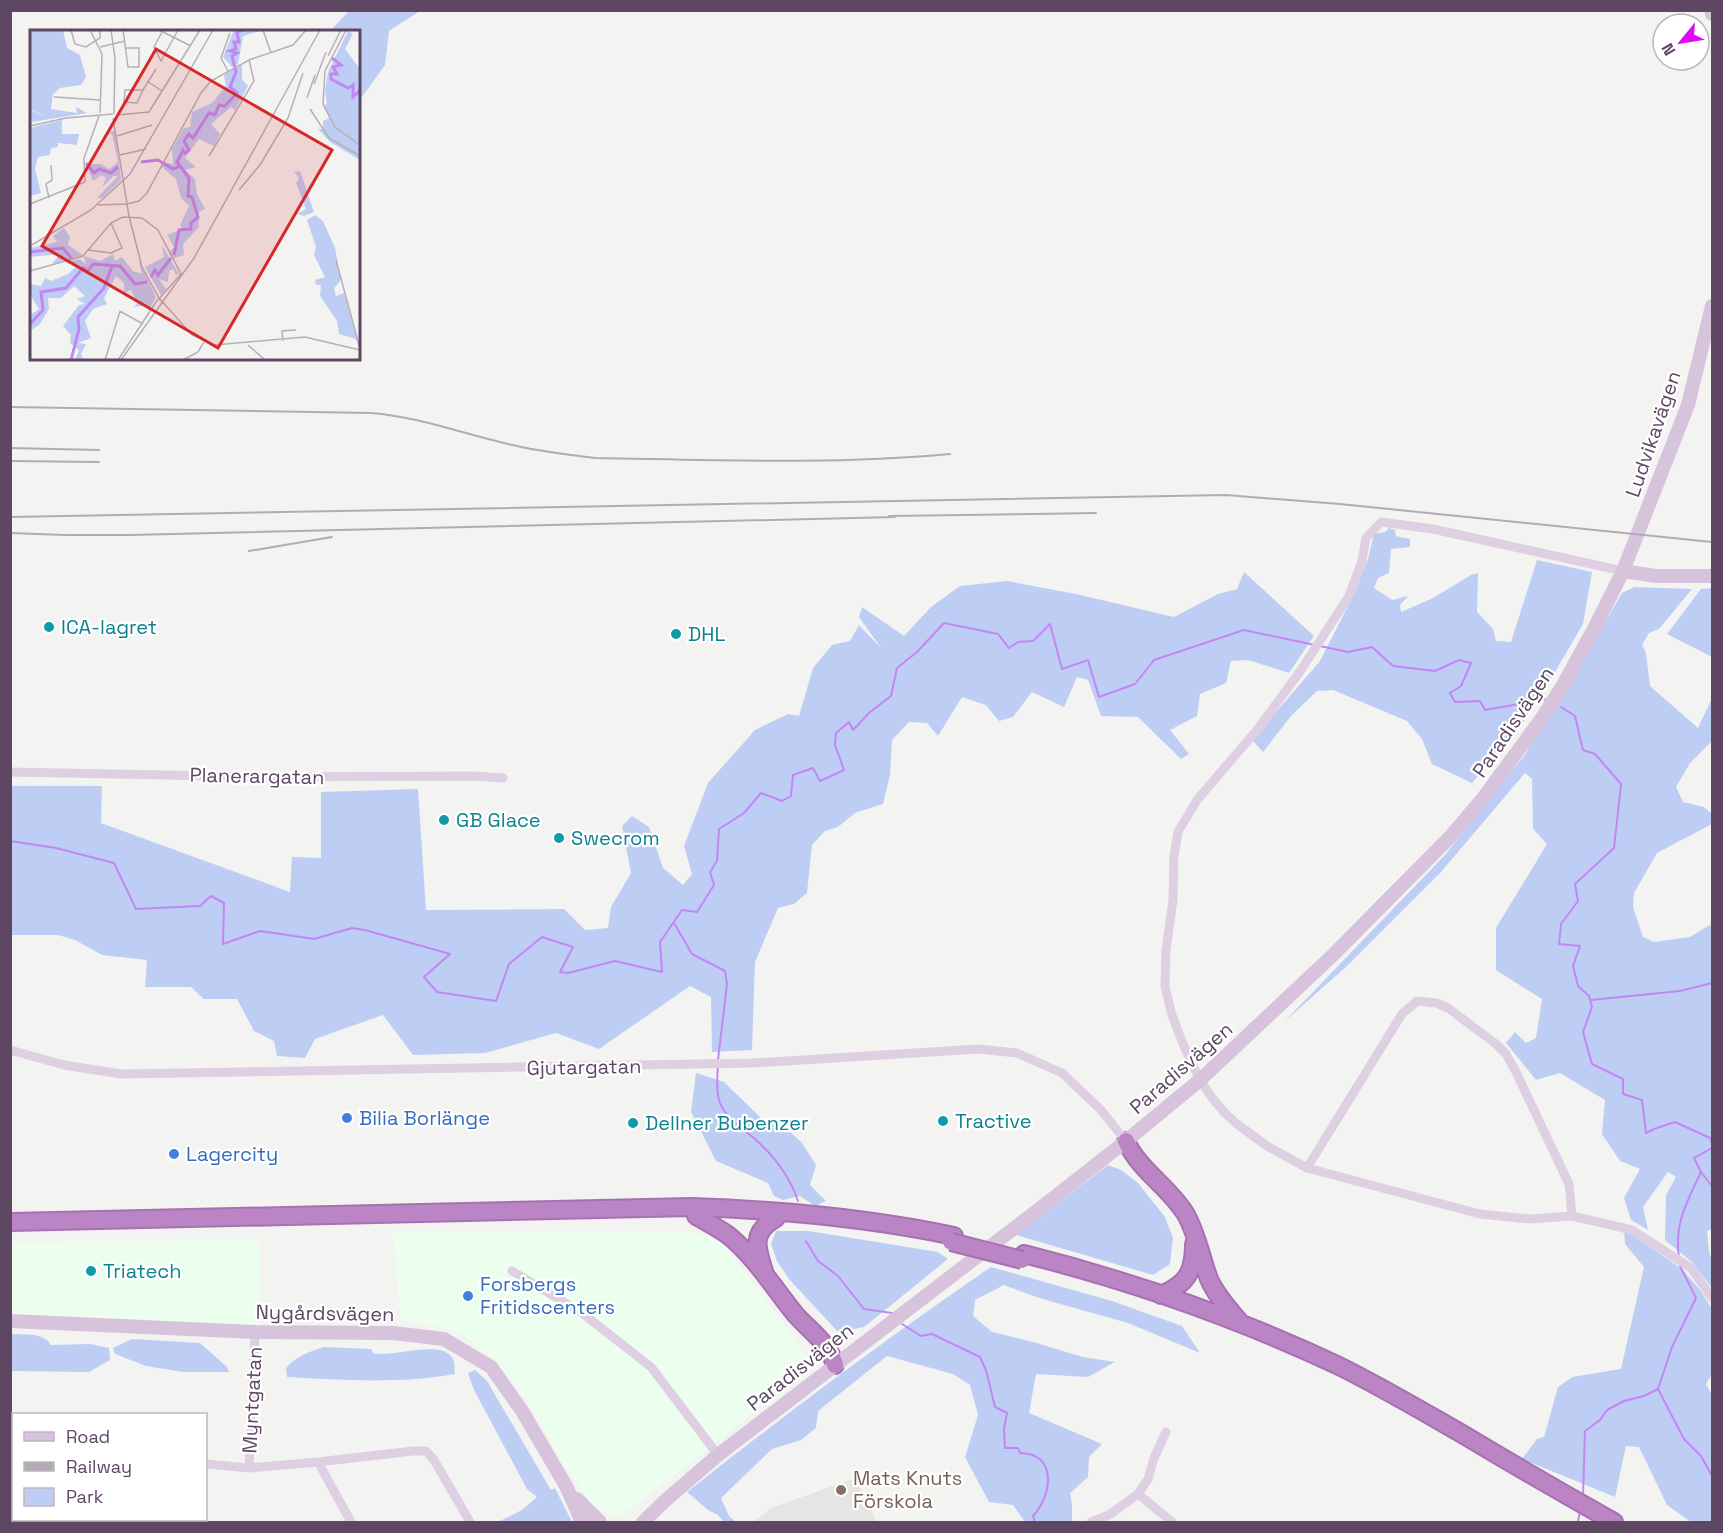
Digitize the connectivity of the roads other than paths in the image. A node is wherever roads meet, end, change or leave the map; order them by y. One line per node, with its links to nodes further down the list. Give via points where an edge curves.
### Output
1 (1713, 306): 2 (street, Ludvikavägen, via 1688,405)
2 (1623, 571): 3 (street, via 1656,576); 7 (street, Paradisvägen, via 1563,685 1484,797 1450,837 1333,955); 7 (street, via 1433,529 1381,522 1366,538 1349,596 1257,730 1197,800 1178,832 1165,987 1172,1015)
3 (1713, 576)
4 (10, 772): 5 (street, Planerargatan)
5 (502, 778)
6 (10, 1050): 8 (street, Gjutargatan, via 64,1065 121,1074 753,1064 978,1049 1017,1053 1062,1073)
7 (1200, 1080): 8 (street, Paradisvägen); 9 (street, via 1212,1099 1237,1124)
8 (1126, 1141): 15 (highway, via 1137,1160 1185,1213); 25 (street, Paradisvägen)
9 (1307, 1168): 11 (street, via 1480,1214 1529,1219); 11 (street, via 1402,1014 1417,1001 1436,1002 1506,1054 1569,1184)
10 (696, 1216): 12 (highway); 14 (highway); 19 (highway, via 730,1237)
11 (1572, 1216): 21 (street, via 1632,1230 1691,1268)
12 (776, 1218): 16 (highway); 19 (highway, via 761,1229 758,1238)
13 (10, 1222): 16 (highway, via 692,1207 832,1217 917,1228)
14 (10, 1231)
15 (1195, 1238): 20 (highway, via 1187,1278); 23 (highway, via 1213,1287)
16 (953, 1239): 17 (highway)
17 (1023, 1257): 20 (highway); 42 (highway, via 1158,1300 1299,1357)
18 (512, 1271): 27 (street, via 582,1313 651,1367)
19 (765, 1275): 25 (highway, via 828,1348)
20 (1161, 1295): 23 (highway)
21 (1713, 1298)
22 (10, 1321): 24 (street, Nygårdsvägen)
23 (1242, 1324): 43 (highway, via 1381,1388)
24 (255, 1332): 30 (street, Myntgatan); 31 (street, Nygårdsvägen, via 393,1333 444,1339 491,1367)
25 (835, 1365): 27 (street, Paradisvägen)
26 (1166, 1432): 32 (street)
27 (718, 1455): 33 (street, Paradisvägen)
28 (318, 1462): 30 (street, Myntgatan); 34 (street); 35 (street, Myntgatan, via 426,1452)
29 (207, 1464): 30 (street, Myntgatan)
30 (249, 1468)
31 (566, 1486): 36 (street, Nygårdsvägen); 37 (street, Nygårdsvägen)
32 (1138, 1494): 40 (street, via 1109,1515); 41 (street)
33 (666, 1500): 38 (street, Paradisvägen); 39 (street, Paradisvägen)
34 (351, 1522)
35 (470, 1522)
36 (582, 1522)
37 (600, 1522)
38 (633, 1522)
39 (643, 1522)
40 (1091, 1522)
41 (1172, 1522)
42 (1595, 1522)
43 (1614, 1522)

